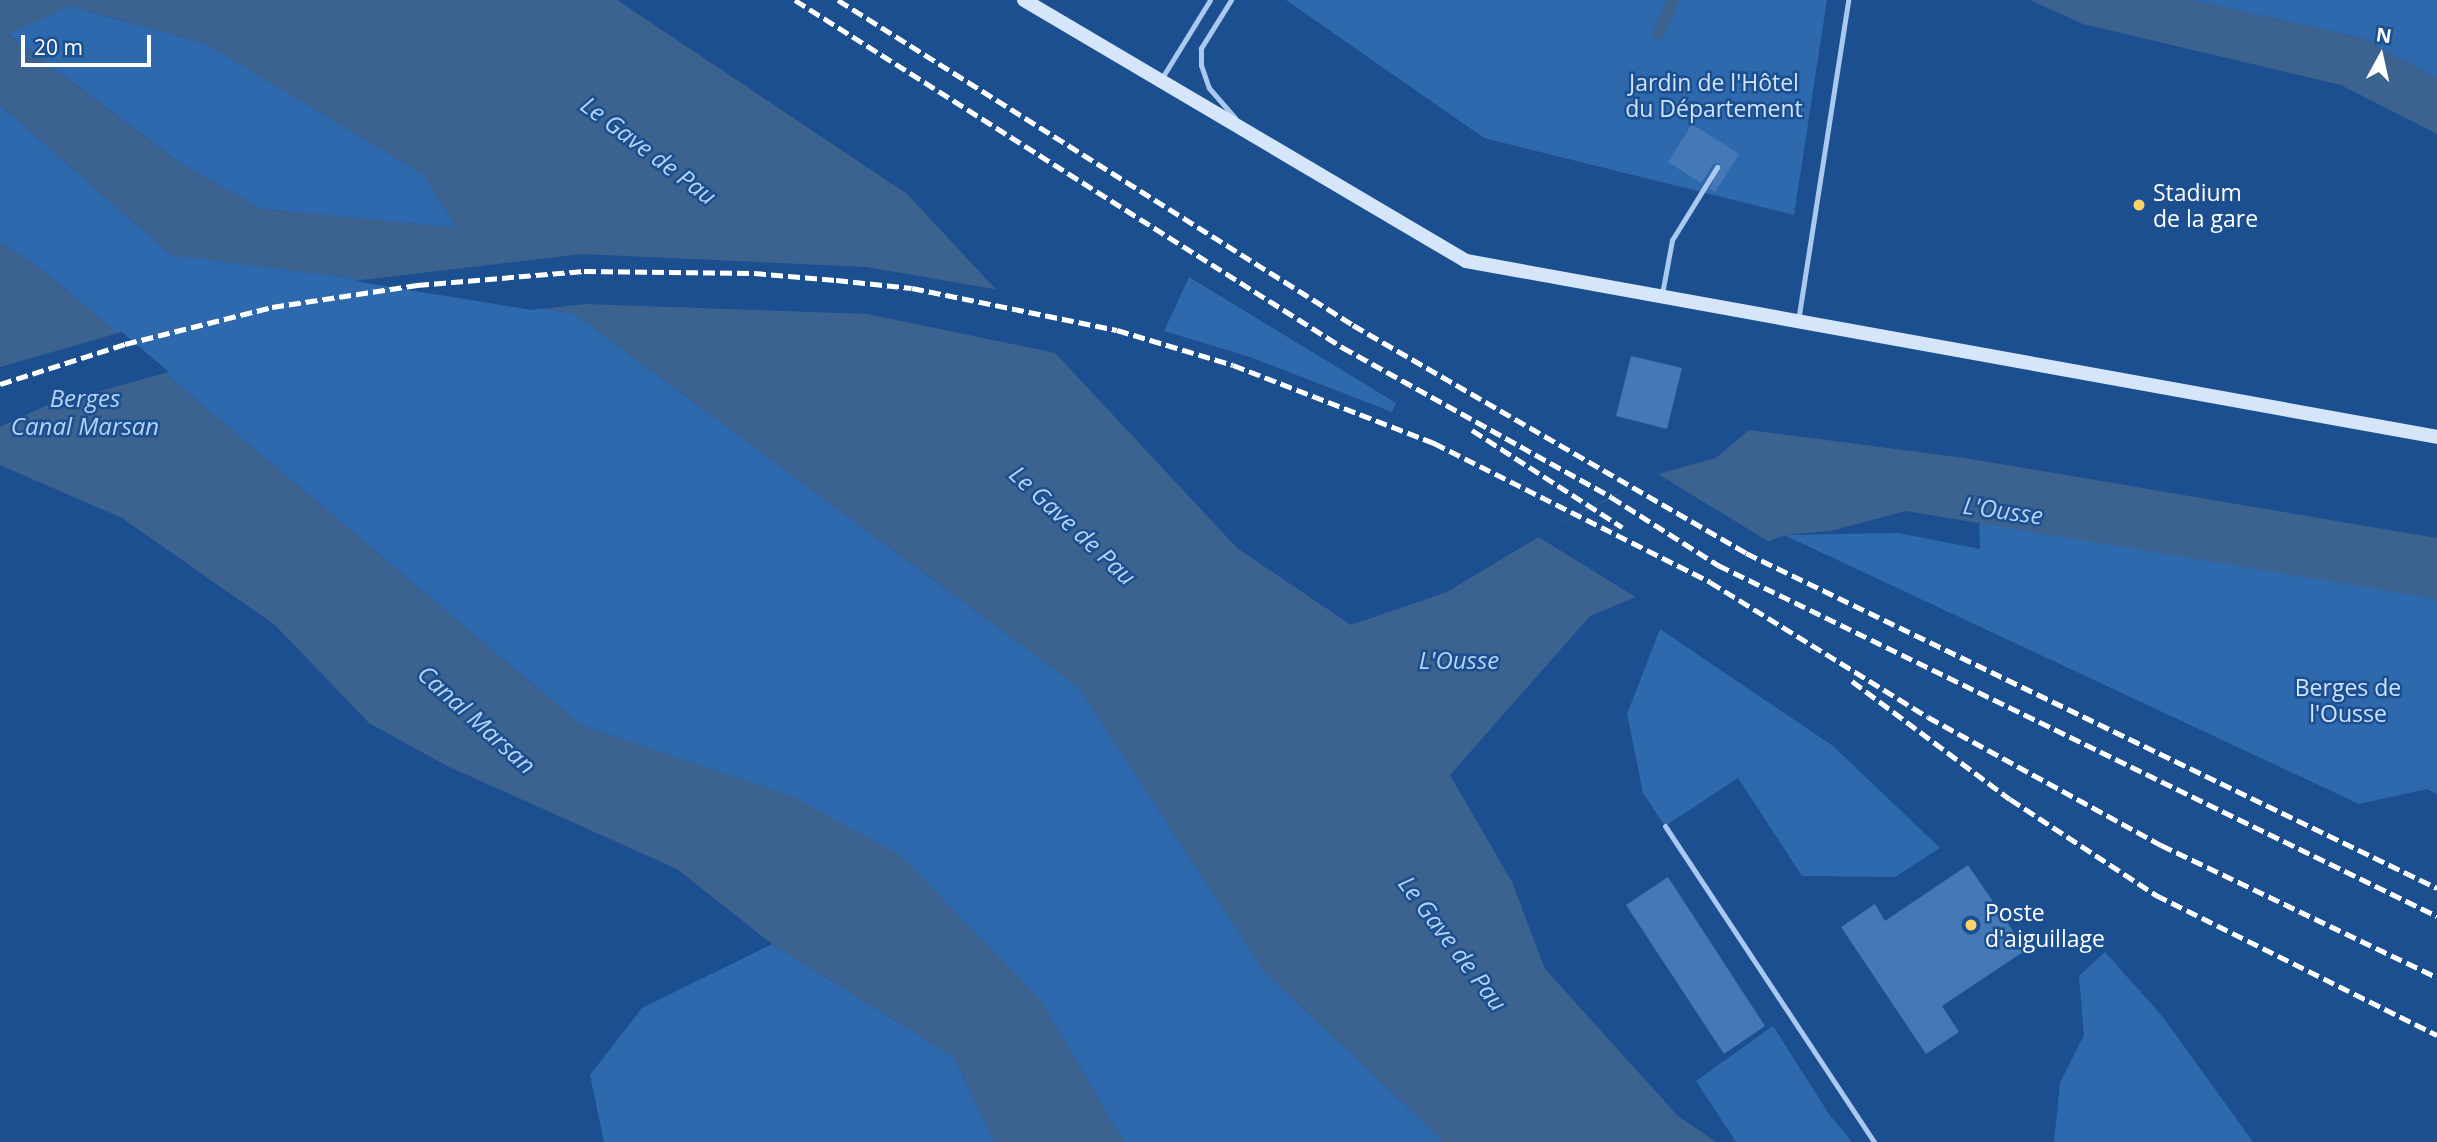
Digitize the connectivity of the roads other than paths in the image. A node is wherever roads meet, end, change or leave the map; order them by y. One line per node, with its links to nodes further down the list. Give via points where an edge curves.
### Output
1 (1024, 0): 5 (main road)
2 (1210, 0): 5 (lane)
3 (1231, 0): 6 (lane, via 1201,48 1201,65 1218,102)
4 (1848, 0): 9 (lane)
5 (1159, 83): 6 (main road)
6 (1249, 133): 8 (main road, via 1466,261)
7 (1717, 167): 8 (lane, via 1672,240)
8 (1661, 297): 9 (main road)
9 (1797, 324): 10 (main road)
10 (2437, 437)
11 (1665, 826): 12 (lane)
12 (1874, 1142)

